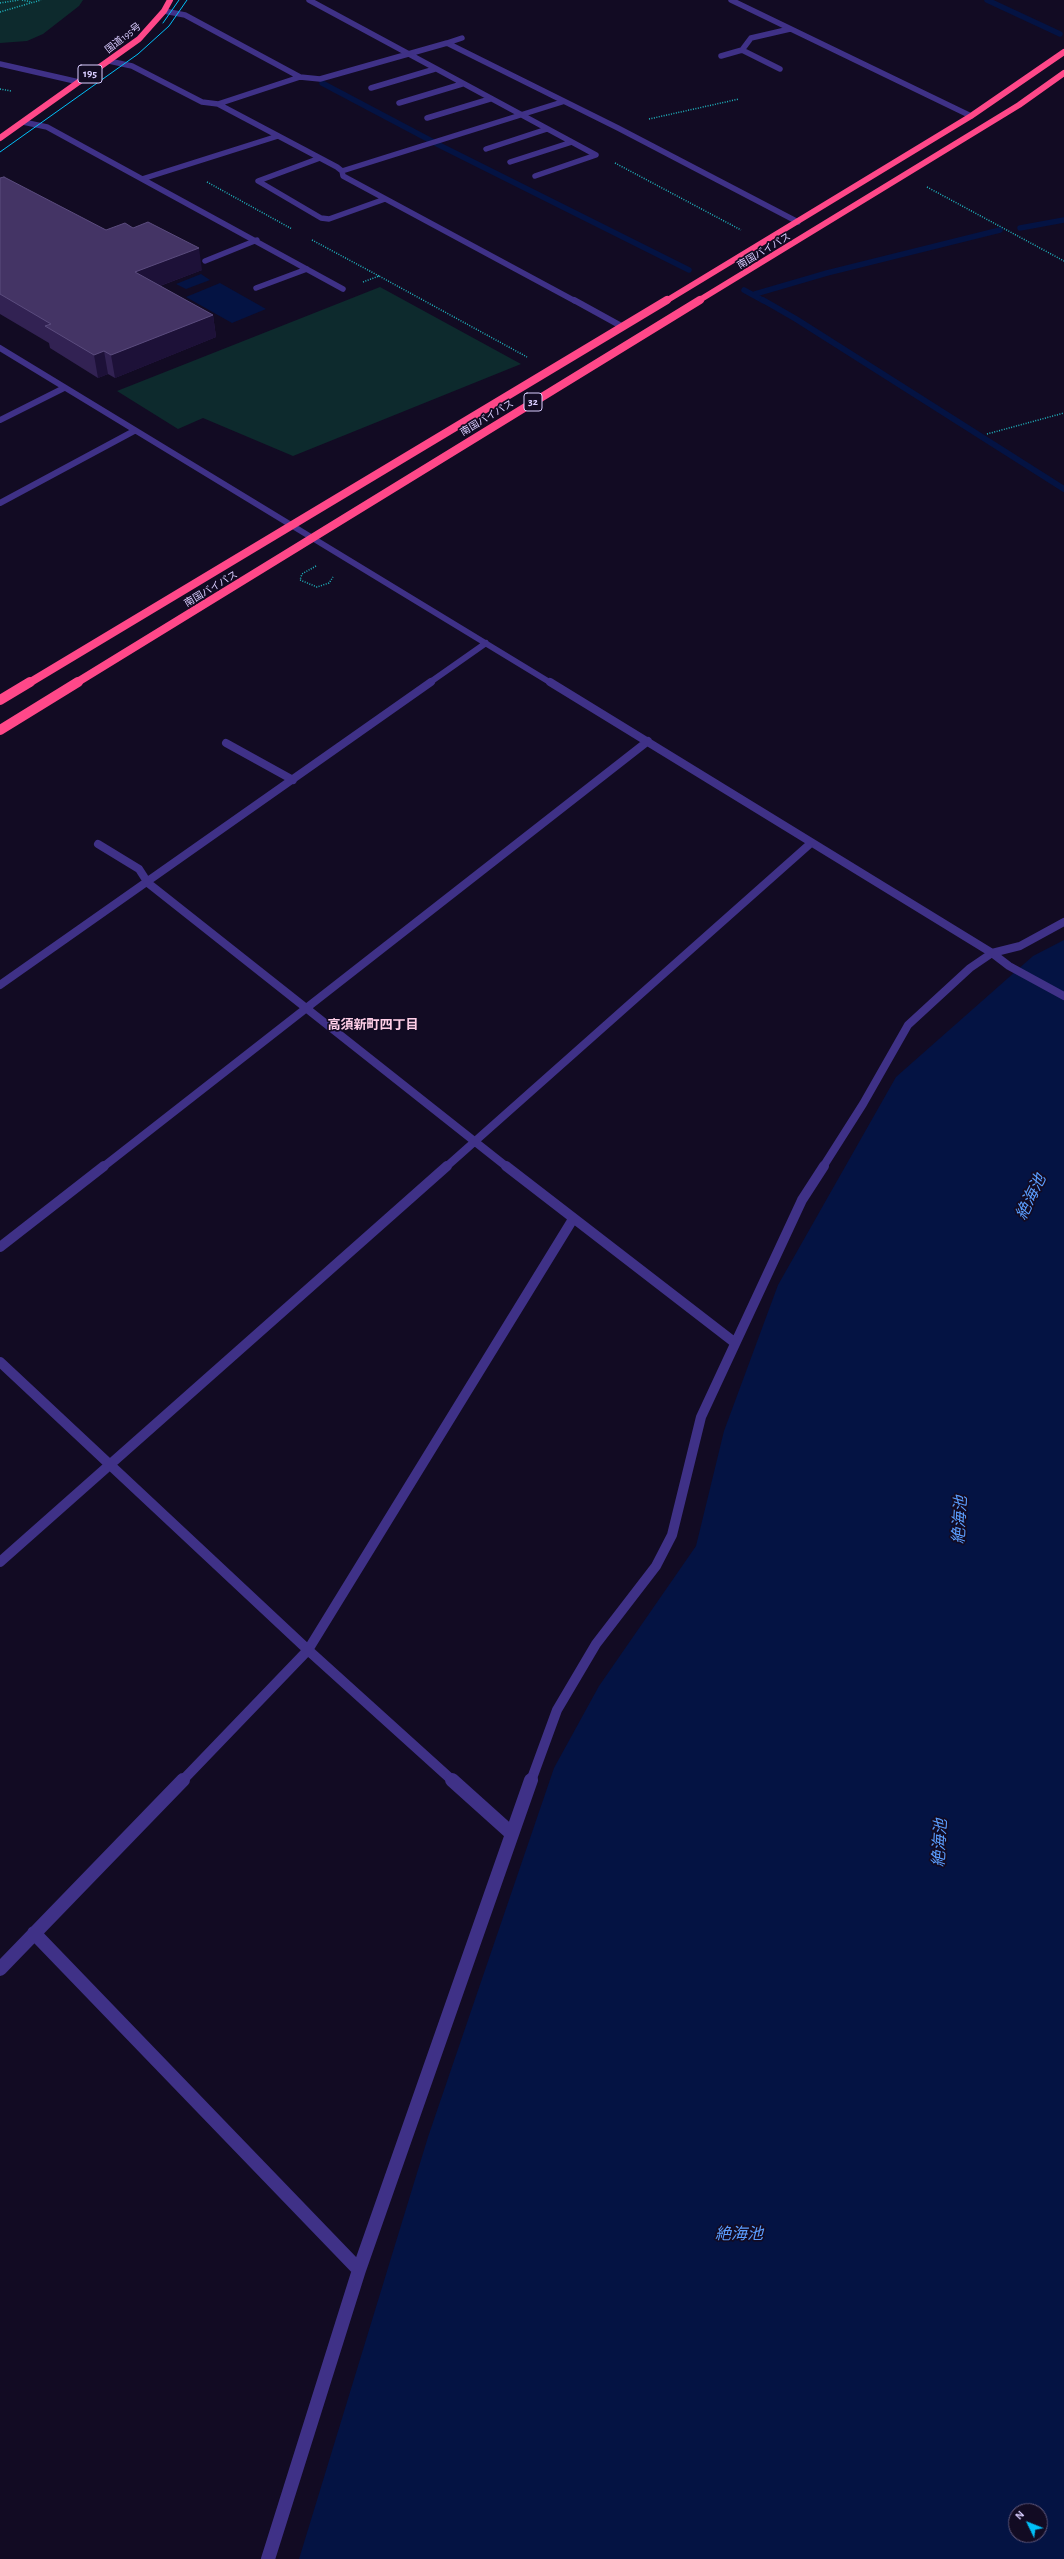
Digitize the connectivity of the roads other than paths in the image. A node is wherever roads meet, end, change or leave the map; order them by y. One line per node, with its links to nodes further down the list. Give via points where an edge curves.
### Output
1 (170, 0): 4 (highway, 国道195号 / 195)
2 (309, 0): 10 (street)
3 (731, 0): 5 (street)
4 (164, 11): 12 (highway, 国道195号 / 195, via 139,39); 17 (street, via 185,15)
5 (790, 29): 8 (street, via 751,38); 26 (street)
6 (462, 38): 7 (street)
7 (447, 43): 10 (street); 22 (street)
8 (742, 50): 11 (street); 15 (street)
9 (1064, 52): 26 (highway, 南国バイパス / 32)
10 (406, 54): 14 (street); 17 (street, via 320,79)
11 (721, 56)
12 (109, 61): 18 (highway, 国道195号 / 195); 24 (street, via 132,66 202,102)
13 (0, 64): 18 (street)
14 (435, 69): 19 (street); 20 (street)
15 (780, 69)
16 (1064, 73): 53 (highway, 南国バイパス / 32, via 1019,105 903,177)
17 (300, 77): 24 (street)
18 (79, 82): 28 (highway, 国道195号 / 195)
19 (462, 84): 21 (street); 23 (street)
20 (371, 88)
21 (490, 99): 25 (street); 27 (street)
22 (562, 102): 25 (street); 40 (street, via 618,128)
23 (399, 103)
24 (218, 104): 30 (street)
25 (521, 115): 29 (street); 36 (street)
26 (971, 116): 40 (highway, 南国バイパス / 32)
27 (427, 118)
28 (23, 122): 31 (highway, 国道195号 / 195); 38 (street, via 47,127)
29 (547, 129): 32 (street); 33 (street)
30 (278, 136): 34 (street); 38 (street)
31 (0, 138)
32 (572, 142): 35 (street); 37 (street, via 596,155)
33 (486, 149)
34 (320, 158): 36 (street); 39 (street, via 258,181 321,218 329,219)
35 (510, 162)
36 (342, 171): 39 (street, via 343,176)
37 (535, 176)
38 (142, 179): 41 (street)
39 (385, 199): 46 (street)
40 (798, 222): 46 (highway, 南国バイパス / 32)
41 (257, 240): 42 (street); 43 (street)
42 (205, 261)
43 (307, 269): 44 (street); 45 (street)
44 (256, 288)
45 (343, 289)
46 (623, 327): 52 (highway, 南国バイパス / 32)
47 (0, 348): 48 (street)
48 (64, 388): 49 (street); 50 (street)
49 (0, 420)
50 (134, 431): 51 (street); 52 (street)
51 (0, 503)
52 (290, 524): 53 (street); 55 (highway, 南国バイパス / 32)
53 (312, 538): 54 (street); 56 (highway, 南国バイパス / 32)
54 (486, 643): 57 (street); 59 (street)
55 (0, 700)
56 (0, 730)
57 (648, 741): 60 (street); 67 (street)
58 (226, 744): 59 (street)
59 (293, 780): 62 (street)
60 (811, 843): 64 (street); 68 (street)
61 (98, 844): 62 (street, via 139,869)
62 (148, 883): 65 (street); 67 (street)
63 (1064, 922): 64 (street, via 1020,946)
64 (992, 953): 66 (street, via 1009,966); 71 (street, via 970,968 908,1025 863,1104 802,1200)
65 (0, 985)
66 (1064, 996)
67 (308, 1008): 68 (street); 70 (street)
68 (475, 1141): 69 (street); 73 (street)
69 (573, 1219): 71 (street); 75 (street)
70 (0, 1247)
71 (734, 1342): 76 (street, via 701,1417 672,1535 656,1566 596,1644 556,1710)
72 (0, 1362): 73 (street)
73 (110, 1464): 74 (street); 75 (street)
74 (0, 1562)
75 (308, 1650): 76 (street); 77 (street)
76 (511, 1833): 79 (street)
77 (34, 1933): 78 (street); 79 (street)
78 (0, 1969)
79 (359, 2270): 80 (street)
80 (268, 2559)

